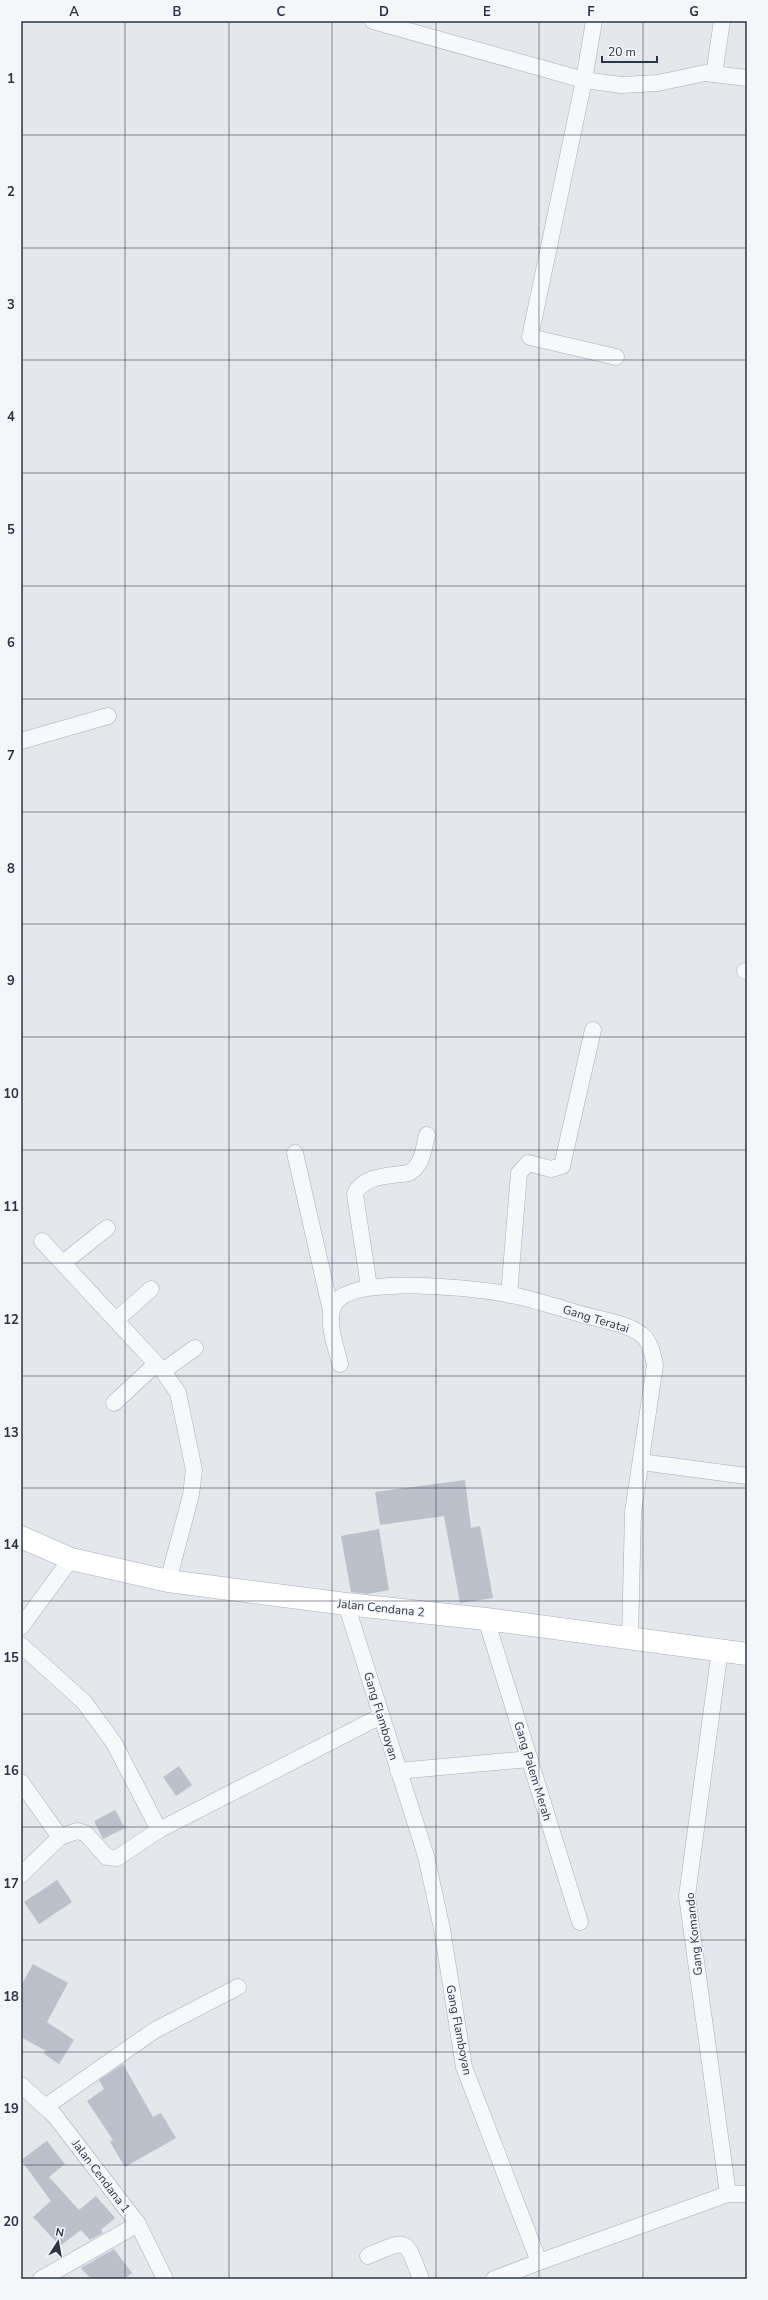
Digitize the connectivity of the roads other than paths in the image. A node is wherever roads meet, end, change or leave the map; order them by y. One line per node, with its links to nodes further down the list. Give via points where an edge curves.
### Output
1 (373, 21): 6 (street)
2 (594, 21): 6 (street)
3 (722, 21): 4 (street)
4 (714, 74): 5 (street); 6 (street, via 705,73 658,83 621,85)
5 (747, 78)
6 (584, 80): 7 (street, via 530,337)
7 (616, 357)
8 (108, 716): 9 (street)
9 (21, 741)
10 (593, 1030): 18 (street, via 562,1166 551,1169 528,1163 519,1173)
11 (426, 1135): 16 (street, via 420,1164 415,1169 409,1173 365,1181 355,1194)
12 (295, 1153): 19 (street)
13 (107, 1228): 15 (street)
14 (42, 1241): 15 (street)
15 (63, 1264): 20 (street)
16 (369, 1287): 18 (street, Gang Teratai, via 442,1285); 19 (street, Gang Teratai, via 344,1296 337,1301)
17 (151, 1289): 20 (street)
18 (509, 1294): 25 (street, Gang Teratai, via 624,1326 642,1335 651,1349 655,1365)
19 (331, 1311): 22 (street)
20 (116, 1320): 23 (street)
21 (195, 1348): 23 (street)
22 (340, 1364)
23 (159, 1367): 24 (street); 29 (street, via 178,1393 194,1470 191,1496)
24 (114, 1403)
25 (641, 1462): 26 (street); 33 (street, Gang Teratai, via 633,1512)
26 (747, 1476)
27 (21, 1537): 28 (street, Jalan Cendana 2)
28 (71, 1559): 29 (street, Jalan Cendana 2); 32 (street)
29 (168, 1581): 30 (street, Jalan Cendana 2)
30 (346, 1604): 31 (street, Jalan Cendana 2); 37 (street, Gang Flamboyan)
31 (486, 1619): 33 (street, Jalan Cendana 2); 38 (street, Gang Palem Merah)
32 (21, 1627)
33 (630, 1638): 35 (street, Jalan Cendana 2)
34 (21, 1645): 41 (street, via 84,1702 114,1743)
35 (720, 1649): 36 (street, Jalan Cendana 2); 48 (street, Gang Komando, via 687,1896)
36 (747, 1654)
37 (381, 1716): 39 (street, Gang Flamboyan); 41 (street)
38 (530, 1759): 39 (street); 44 (street, Gang Palem Merah)
39 (398, 1771): 52 (street, Gang Flamboyan, via 426,1856 436,1900 464,2067)
40 (21, 1782): 42 (street)
41 (159, 1830): 42 (street, via 117,1858 107,1857 85,1833 77,1831)
42 (60, 1837): 43 (street)
43 (21, 1875)
44 (580, 1922)
45 (238, 1988): 47 (street, via 155,2030)
46 (21, 2085): 47 (street, Jalan Cendana 1)
47 (45, 2107): 50 (street, Jalan Cendana 1, via 55,2116)
48 (728, 2194): 49 (street); 52 (street)
49 (747, 2194)
50 (138, 2224): 53 (street); 54 (street, Jalan Cendana 1)
51 (368, 2256): 55 (street, via 398,2243 404,2245 410,2250)
52 (539, 2262): 56 (street)
53 (41, 2279)
54 (165, 2279)
55 (422, 2279)
56 (494, 2279)

